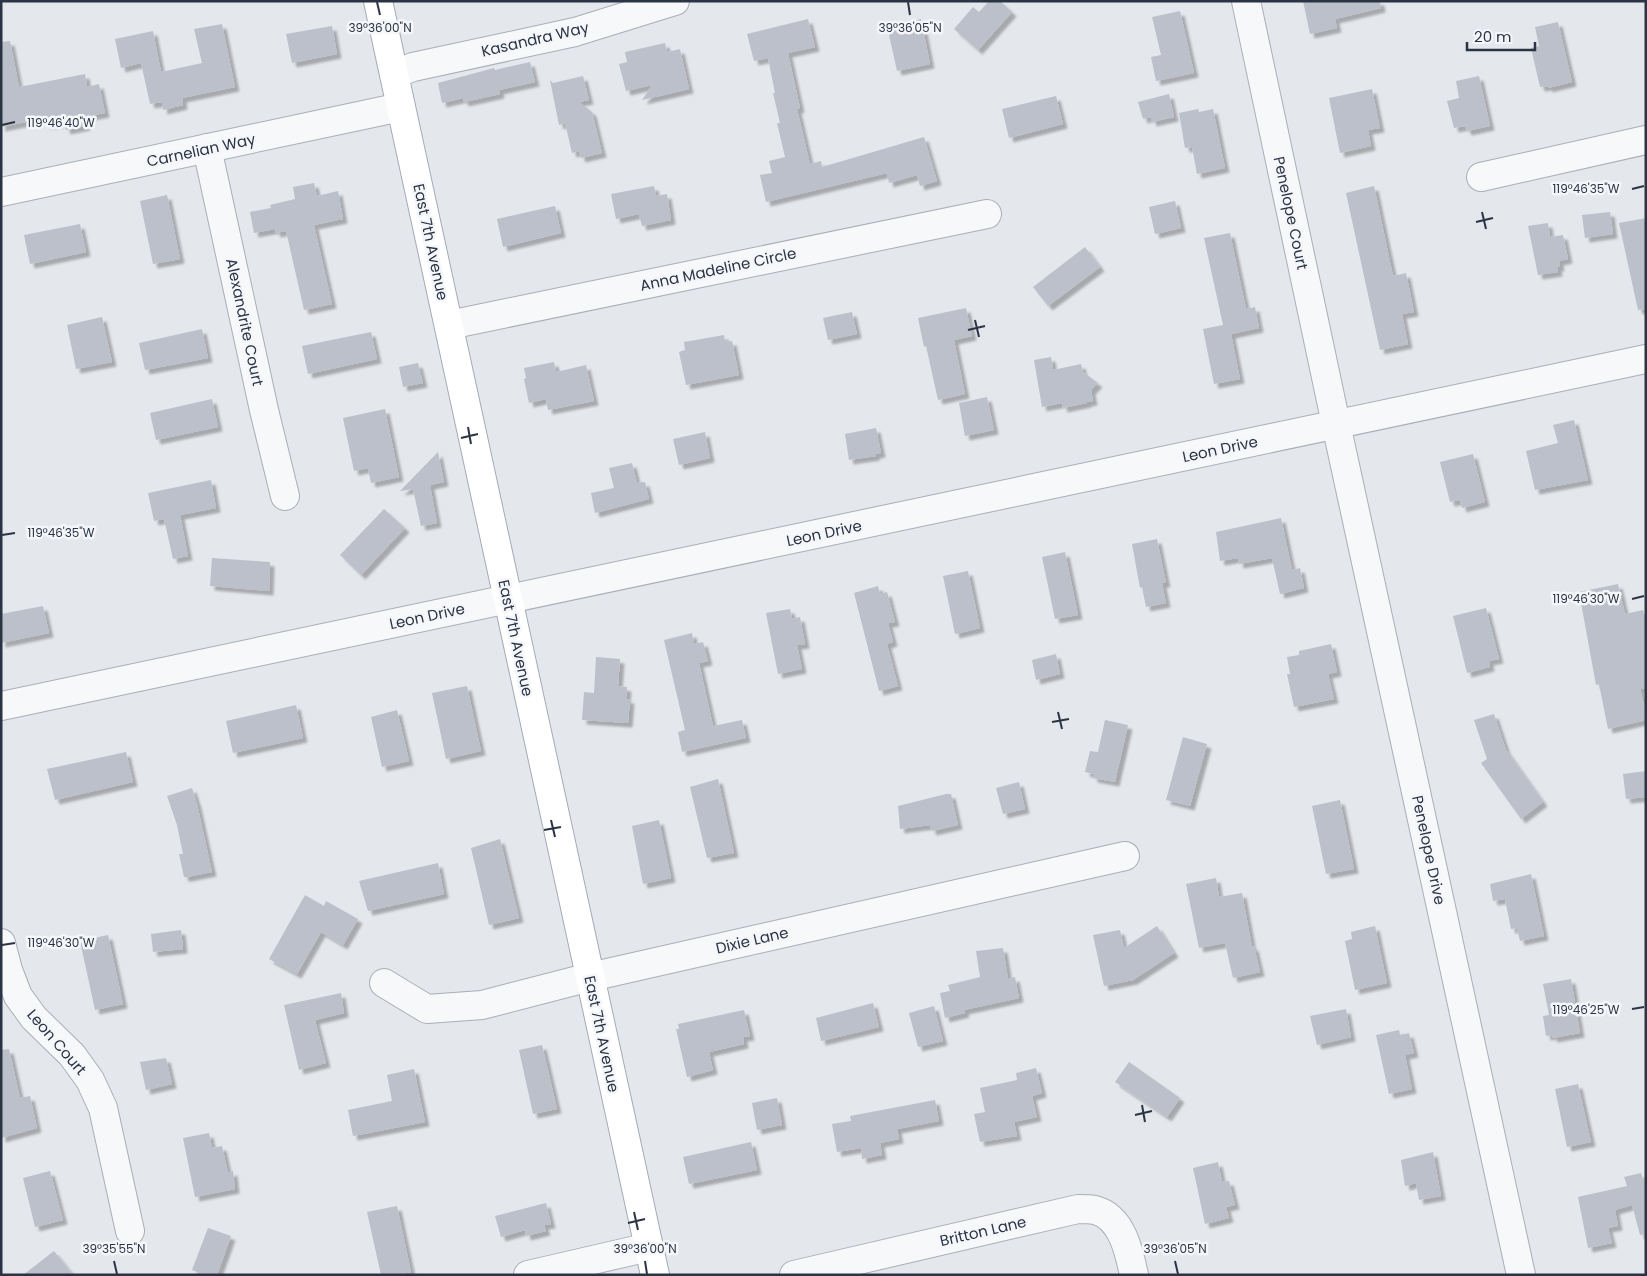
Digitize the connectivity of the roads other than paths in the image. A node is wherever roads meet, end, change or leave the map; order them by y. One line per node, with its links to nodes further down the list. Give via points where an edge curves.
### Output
1 (378, 1): 4 (main road, East 7th Avenue)
2 (675, 1): 4 (street, Kasandra Way, via 575,32 413,67)
3 (1246, 1): 13 (street, Penelope Court)
4 (394, 74): 5 (main road, East 7th Avenue)
5 (401, 107): 7 (street, Carnelian Way); 11 (main road, East 7th Avenue)
6 (1646, 140): 8 (street)
7 (207, 148): 9 (street, Carnelian Way); 14 (street, Alexandrite Court)
8 (1481, 177)
9 (1, 192)
10 (987, 214): 11 (street, Anna Madeline Circle)
11 (449, 325): 15 (main road, East 7th Avenue)
12 (1646, 359): 13 (street, Leon Drive)
13 (1336, 424): 15 (street, Leon Drive); 27 (street, Penelope Drive)
14 (285, 496)
15 (508, 599): 16 (street, Leon Drive); 19 (main road, East 7th Avenue)
16 (1, 706)
17 (1125, 856): 19 (street, Dixie Lane)
18 (1, 943): 21 (street, Leon Court, via 18,996 34,1018 72,1055 90,1080 103,1108)
19 (590, 977): 20 (street, Dixie Lane, via 482,1005 427,1009); 22 (main road, East 7th Avenue)
20 (384, 983)
21 (130, 1230)
22 (649, 1247): 23 (street); 24 (main road, East 7th Avenue)
23 (528, 1275)
24 (655, 1275)
25 (794, 1275): 26 (street, Britton Lane, via 1078,1209 1095,1210 1109,1216 1121,1232)
26 (1134, 1275)
27 (1522, 1275)

